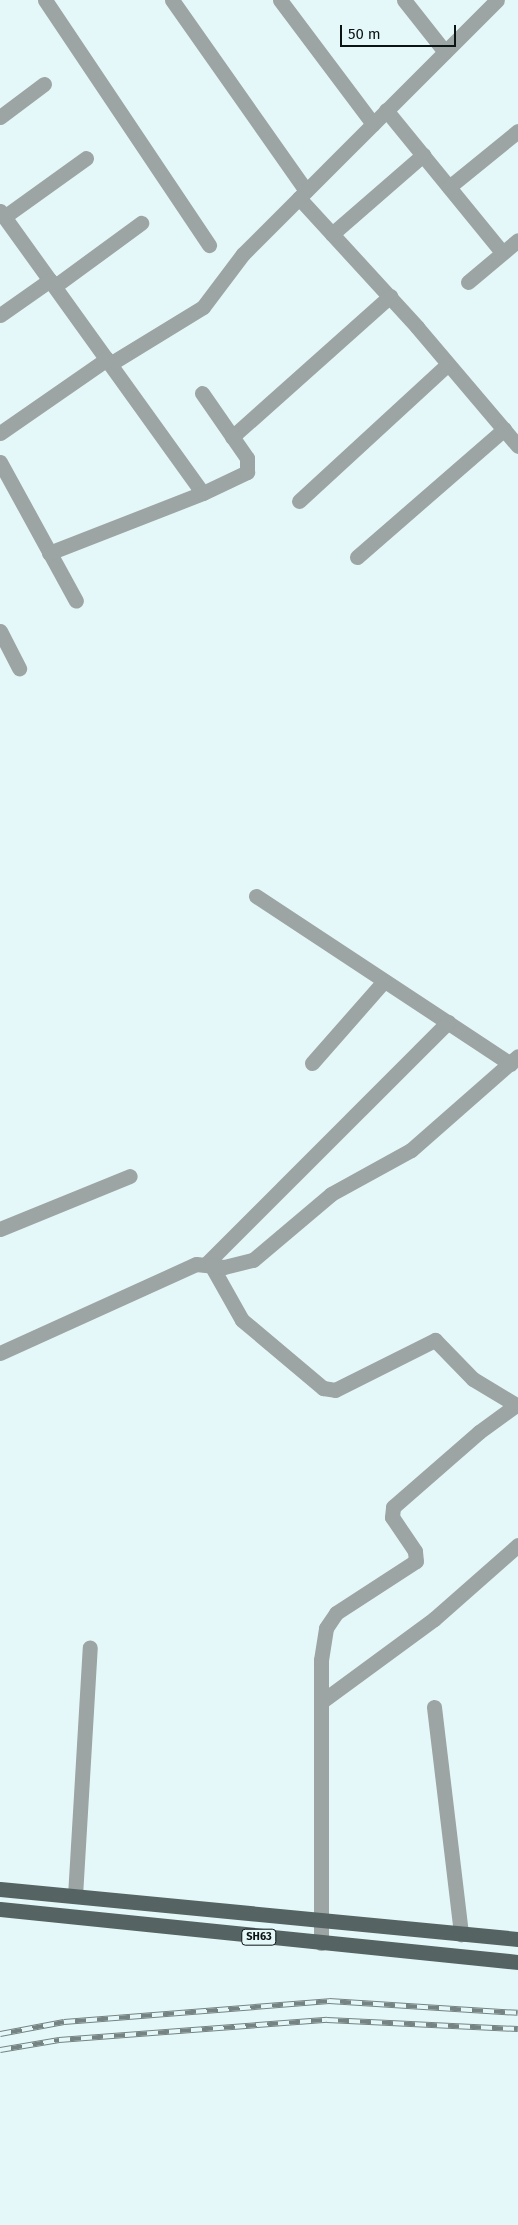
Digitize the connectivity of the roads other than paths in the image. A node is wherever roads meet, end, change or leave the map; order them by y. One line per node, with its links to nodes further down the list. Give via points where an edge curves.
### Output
1 (45, 0): 20 (street)
2 (172, 0): 15 (street)
3 (280, 0): 10 (street)
4 (404, 0): 6 (street)
5 (497, 0): 6 (street)
6 (445, 52): 8 (street)
7 (44, 84): 9 (street)
8 (386, 110): 10 (street); 12 (street)
9 (0, 117)
10 (372, 124): 15 (street)
11 (518, 131): 14 (street)
12 (422, 155): 14 (street); 18 (street)
13 (86, 158): 16 (street)
14 (449, 187): 21 (street)
15 (302, 194): 18 (street); 26 (street, via 243,254 198,312)
16 (1, 214): 23 (street)
17 (141, 223): 23 (street)
18 (332, 234): 24 (street)
19 (518, 240): 21 (street)
20 (209, 245)
21 (502, 252): 22 (street)
22 (468, 282)
23 (52, 283): 25 (street); 26 (street)
24 (390, 296): 27 (street); 31 (street)
25 (0, 315)
26 (109, 361): 30 (street); 34 (street)
27 (448, 364): 29 (street); 35 (street)
28 (202, 393): 31 (street)
29 (504, 429): 32 (street); 37 (street)
30 (0, 433)
31 (232, 436): 34 (street, via 247,458 247,472)
32 (518, 446)
33 (0, 462): 36 (street)
34 (203, 493): 36 (street)
35 (299, 501)
36 (49, 552): 38 (street)
37 (357, 557)
38 (76, 601)
39 (0, 631): 40 (street)
40 (19, 668)
41 (256, 896): 42 (street)
42 (384, 981): 43 (street); 45 (street)
43 (448, 1022): 44 (street); 48 (street)
44 (514, 1060): 48 (street, via 410,1150 331,1194 253,1260 224,1267)
45 (312, 1063)
46 (130, 1176): 47 (street)
47 (0, 1229)
48 (209, 1264): 49 (street); 50 (street, via 242,1320 323,1388 335,1390 435,1340 472,1379)
49 (0, 1352)
50 (517, 1406): 53 (street, via 480,1432 393,1507 392,1517 415,1551 416,1561 330,1620 322,1648)
51 (518, 1546): 53 (street, via 434,1619)
52 (90, 1647): 56 (street)
53 (321, 1702): 58 (street)
54 (434, 1708): 59 (street)
55 (0, 1889): 56 (main road, SH63)
56 (76, 1896): 58 (main road, SH63)
57 (0, 1909): 61 (main road, SH63)
58 (322, 1920): 59 (main road, SH63); 61 (street)
59 (461, 1934): 60 (main road, SH63)
60 (518, 1939)
61 (321, 1943): 62 (main road, SH63)
62 (518, 1962)

